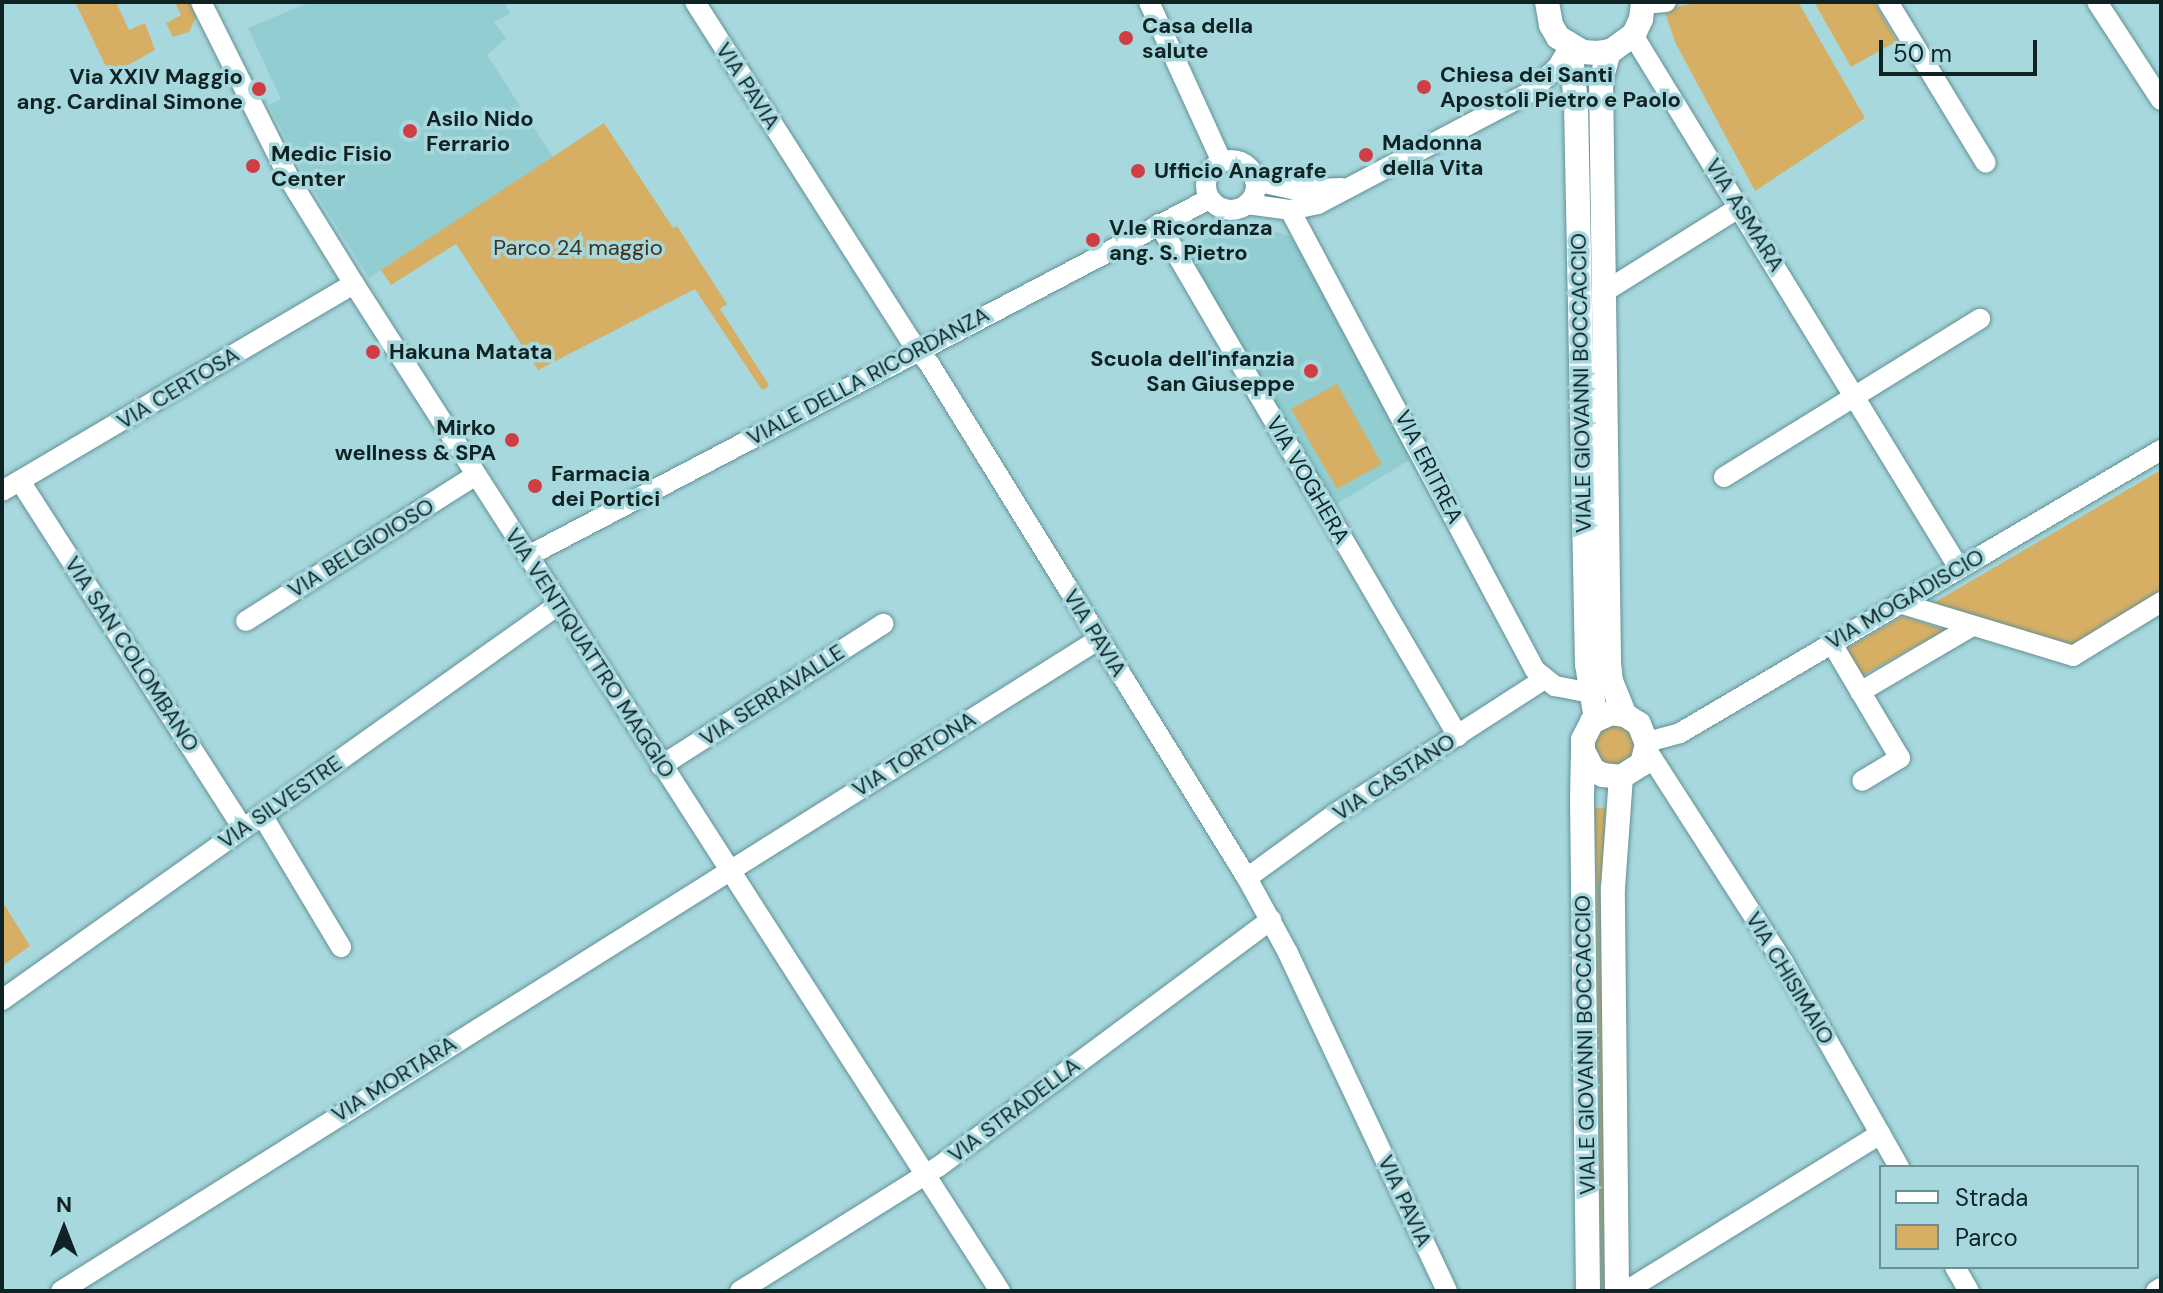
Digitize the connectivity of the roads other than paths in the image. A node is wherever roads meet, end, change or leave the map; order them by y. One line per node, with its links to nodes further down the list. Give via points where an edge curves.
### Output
1 (201, 2): 21 (street, VIA VENTIQUATTRO MAGGIO, via 291,182)
2 (695, 2): 24 (street, VIA PAVIA)
3 (1149, 2): 12 (street)
4 (1888, 2): 13 (street)
5 (2097, 2): 11 (street)
6 (1651, 3): 8 (street)
7 (1543, 5): 9 (street, VIALE GIOVANNI BOCCACCIO, via 1558,37)
8 (1633, 35): 10 (street); 18 (street, VIA ASMARA)
9 (1570, 46): 10 (street, via 1583,52); 15 (street, via 1557,68 1530,92); 42 (street, VIALE GIOVANNI BOCCACCIO)
10 (1609, 51): 22 (street, VIALE GIOVANNI BOCCACCIO, via 1601,80)
11 (2161, 100)
12 (1222, 162): 14 (street, via 1247,166); 16 (street, via 1207,178)
13 (1986, 163)
14 (1255, 181): 15 (street, via 1296,190); 17 (street)
15 (1343, 188): 19 (street, via 1318,204)
16 (1209, 199): 17 (street, via 1232,210); 20 (street, VIALE DELLA RICORDANZA)
17 (1247, 204): 19 (street)
18 (1740, 207): 22 (street); 25 (street, VIA ASMARA)
19 (1290, 210): 40 (street, VIA ERITREA)
20 (1159, 224): 24 (street, VIALE DELLA RICORDANZA); 45 (street, VIA VOGHERA)
21 (354, 284): 27 (street, VIA VENTIQUATTRO MAGGIO); 29 (street, VIA CERTOSA)
22 (1604, 292): 43 (street, VIALE GIOVANNI BOCCACCIO, via 1609,663)
23 (1980, 319): 25 (street)
24 (918, 350): 30 (street, VIALE DELLA RICORDANZA); 38 (street, VIA PAVIA)
25 (1857, 397): 28 (street); 31 (street, VIA ASMARA)
26 (2161, 450): 31 (street, VIA MOGADISCIO)
27 (476, 475): 30 (street, VIA VENTIQUATTRO MAGGIO); 35 (street, VIA BELGIOIOSO)
28 (1724, 477)
29 (11, 486): 53 (street, VIA SAN COLOMBANO)
30 (528, 556): 34 (street, VIA VENTIQUATTRO MAGGIO)
31 (1959, 568): 33 (street, VIA MOGADISCIO)
32 (2161, 602): 37 (street, via 2073,656)
33 (1899, 603): 37 (street); 39 (street, VIA MOGADISCIO)
34 (558, 605): 48 (street, VIA VENTIQUATTRO MAGGIO); 52 (street, VIA SILVESTRE)
35 (246, 621)
36 (883, 624): 48 (street, VIA SERRAVALLE)
37 (1972, 626): 41 (street)
38 (1099, 639): 54 (street, VIA TORTONA); 55 (street, VIA PAVIA)
39 (1831, 642): 41 (street); 46 (street, VIA MOGADISCIO, via 1680,733)
40 (1543, 680): 42 (street); 45 (street, VIA CASTANO)
41 (1860, 692): 50 (street, via 1900,758)
42 (1590, 693): 44 (street, VIALE GIOVANNI BOCCACCIO)
43 (1625, 715): 44 (street); 46 (street, VIALE GIOVANNI BOCCACCIO, via 1639,724)
44 (1596, 719): 47 (street, VIALE GIOVANNI BOCCACCIO, via 1586,730)
45 (1458, 736): 55 (street, VIA CASTANO)
46 (1647, 746): 49 (street, VIALE GIOVANNI BOCCACCIO); 51 (street, VIA CHISIMAIO)
47 (1583, 751): 49 (street, via 1593,770); 67 (street, VIALE GIOVANNI BOCCACCIO)
48 (661, 766): 54 (street, VIA VENTIQUATTRO MAGGIO)
49 (1628, 774): 51 (street, VIA CHISIMAIO, via 1652,777); 68 (street, VIALE GIOVANNI BOCCACCIO, via 1613,888)
50 (1862, 781)
51 (1675, 792): 59 (street, VIA CHISIMAIO, via 1783,962)
52 (262, 815): 53 (street, VIA SILVESTRE); 57 (street)
53 (243, 828): 58 (street, VIA SILVESTRE)
54 (729, 869): 61 (street, VIA VENTIQUATTRO MAGGIO); 64 (street, VIA MORTARA)
55 (1247, 878): 56 (street, VIA PAVIA)
56 (1271, 920): 61 (street, VIA STRADELLA); 66 (street, VIA PAVIA)
57 (341, 947)
58 (2, 1000)
59 (1880, 1134): 60 (street, VIA CHISIMAIO); 69 (street)
60 (1898, 1165)
61 (926, 1175): 63 (street, VIA STRADELLA); 65 (street, VIA VENTIQUATTRO MAGGIO)
62 (1956, 1269): 70 (street)
63 (746, 1289)
64 (61, 1291)
65 (1000, 1291)
66 (1447, 1291)
67 (1588, 1291)
68 (1617, 1291)
69 (1626, 1291)
70 (1969, 1291)

